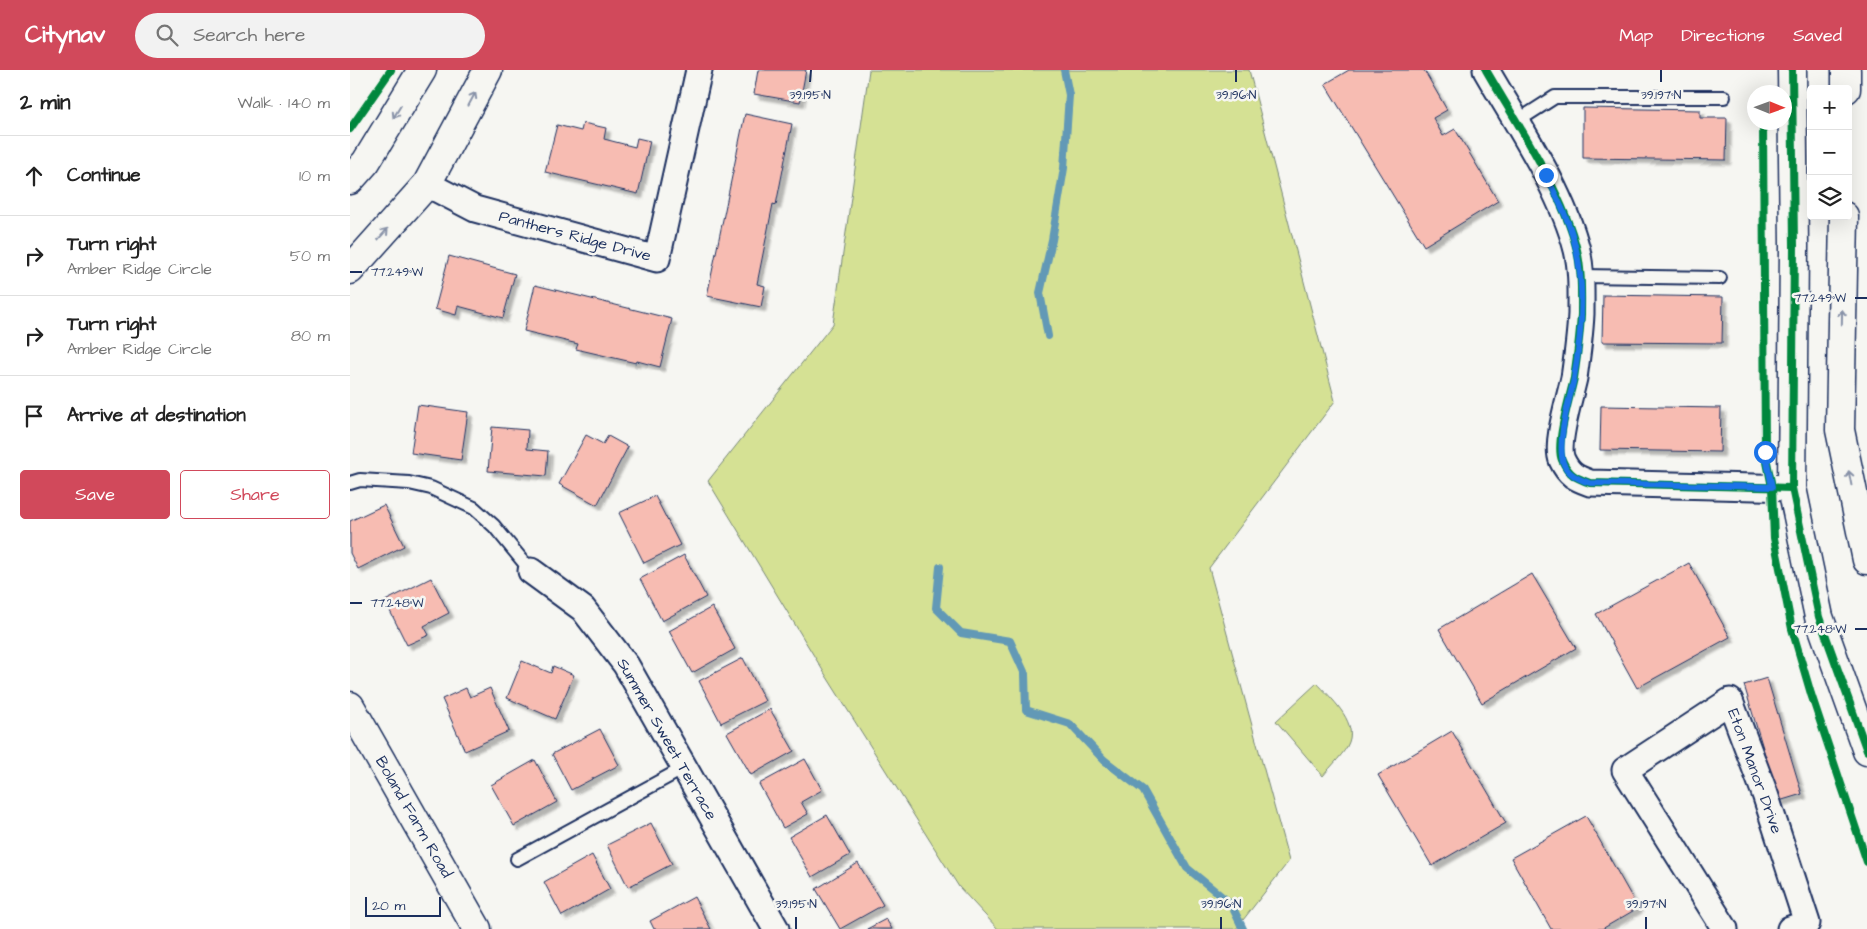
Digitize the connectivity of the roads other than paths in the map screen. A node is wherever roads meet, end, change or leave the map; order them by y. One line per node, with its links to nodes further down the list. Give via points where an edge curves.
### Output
1 (422, 70): 10 (street, one-way to 10, via 366,162)
2 (488, 70): 11 (street, one-way to 2)
3 (699, 70): 11 (street, Panthers Ridge Drive, via 657,259 475,209)
4 (1486, 70): 9 (street)
5 (1792, 70): 17 (street)
6 (1846, 70): 7 (street)
7 (1846, 85)
8 (1724, 97): 9 (lane, via 1555,97)
9 (1516, 122): 14 (street, via 1568,220)
10 (350, 180)
11 (428, 184): 13 (street, one-way to 11)
12 (1844, 220): 18 (street, one-way to 12, via 1840,430)
13 (350, 270)
14 (1581, 276): 15 (lane); 17 (street, via 1580,330 1574,379 1562,432 1562,459 1573,478 1590,483)
15 (1720, 278)
16 (350, 483): 19 (lane, via 360,480 409,483 431,488 474,508 494,526)
17 (1792, 488): 21 (street, via 1819,617)
18 (1867, 560)
19 (531, 572): 22 (street, Summer Sweet Terrace, via 583,609 626,665)
20 (350, 706): 24 (street, Boland Farm Road)
21 (1867, 751)
22 (684, 768): 23 (lane); 25 (street, Summer Sweet Terrace)
23 (517, 859)
24 (478, 929)
25 (776, 929)
26 (1725, 929): 27 (street, Eton Manor Drive, via 1625,770 1730,701 1765,794 1807,923)
27 (1790, 929)

